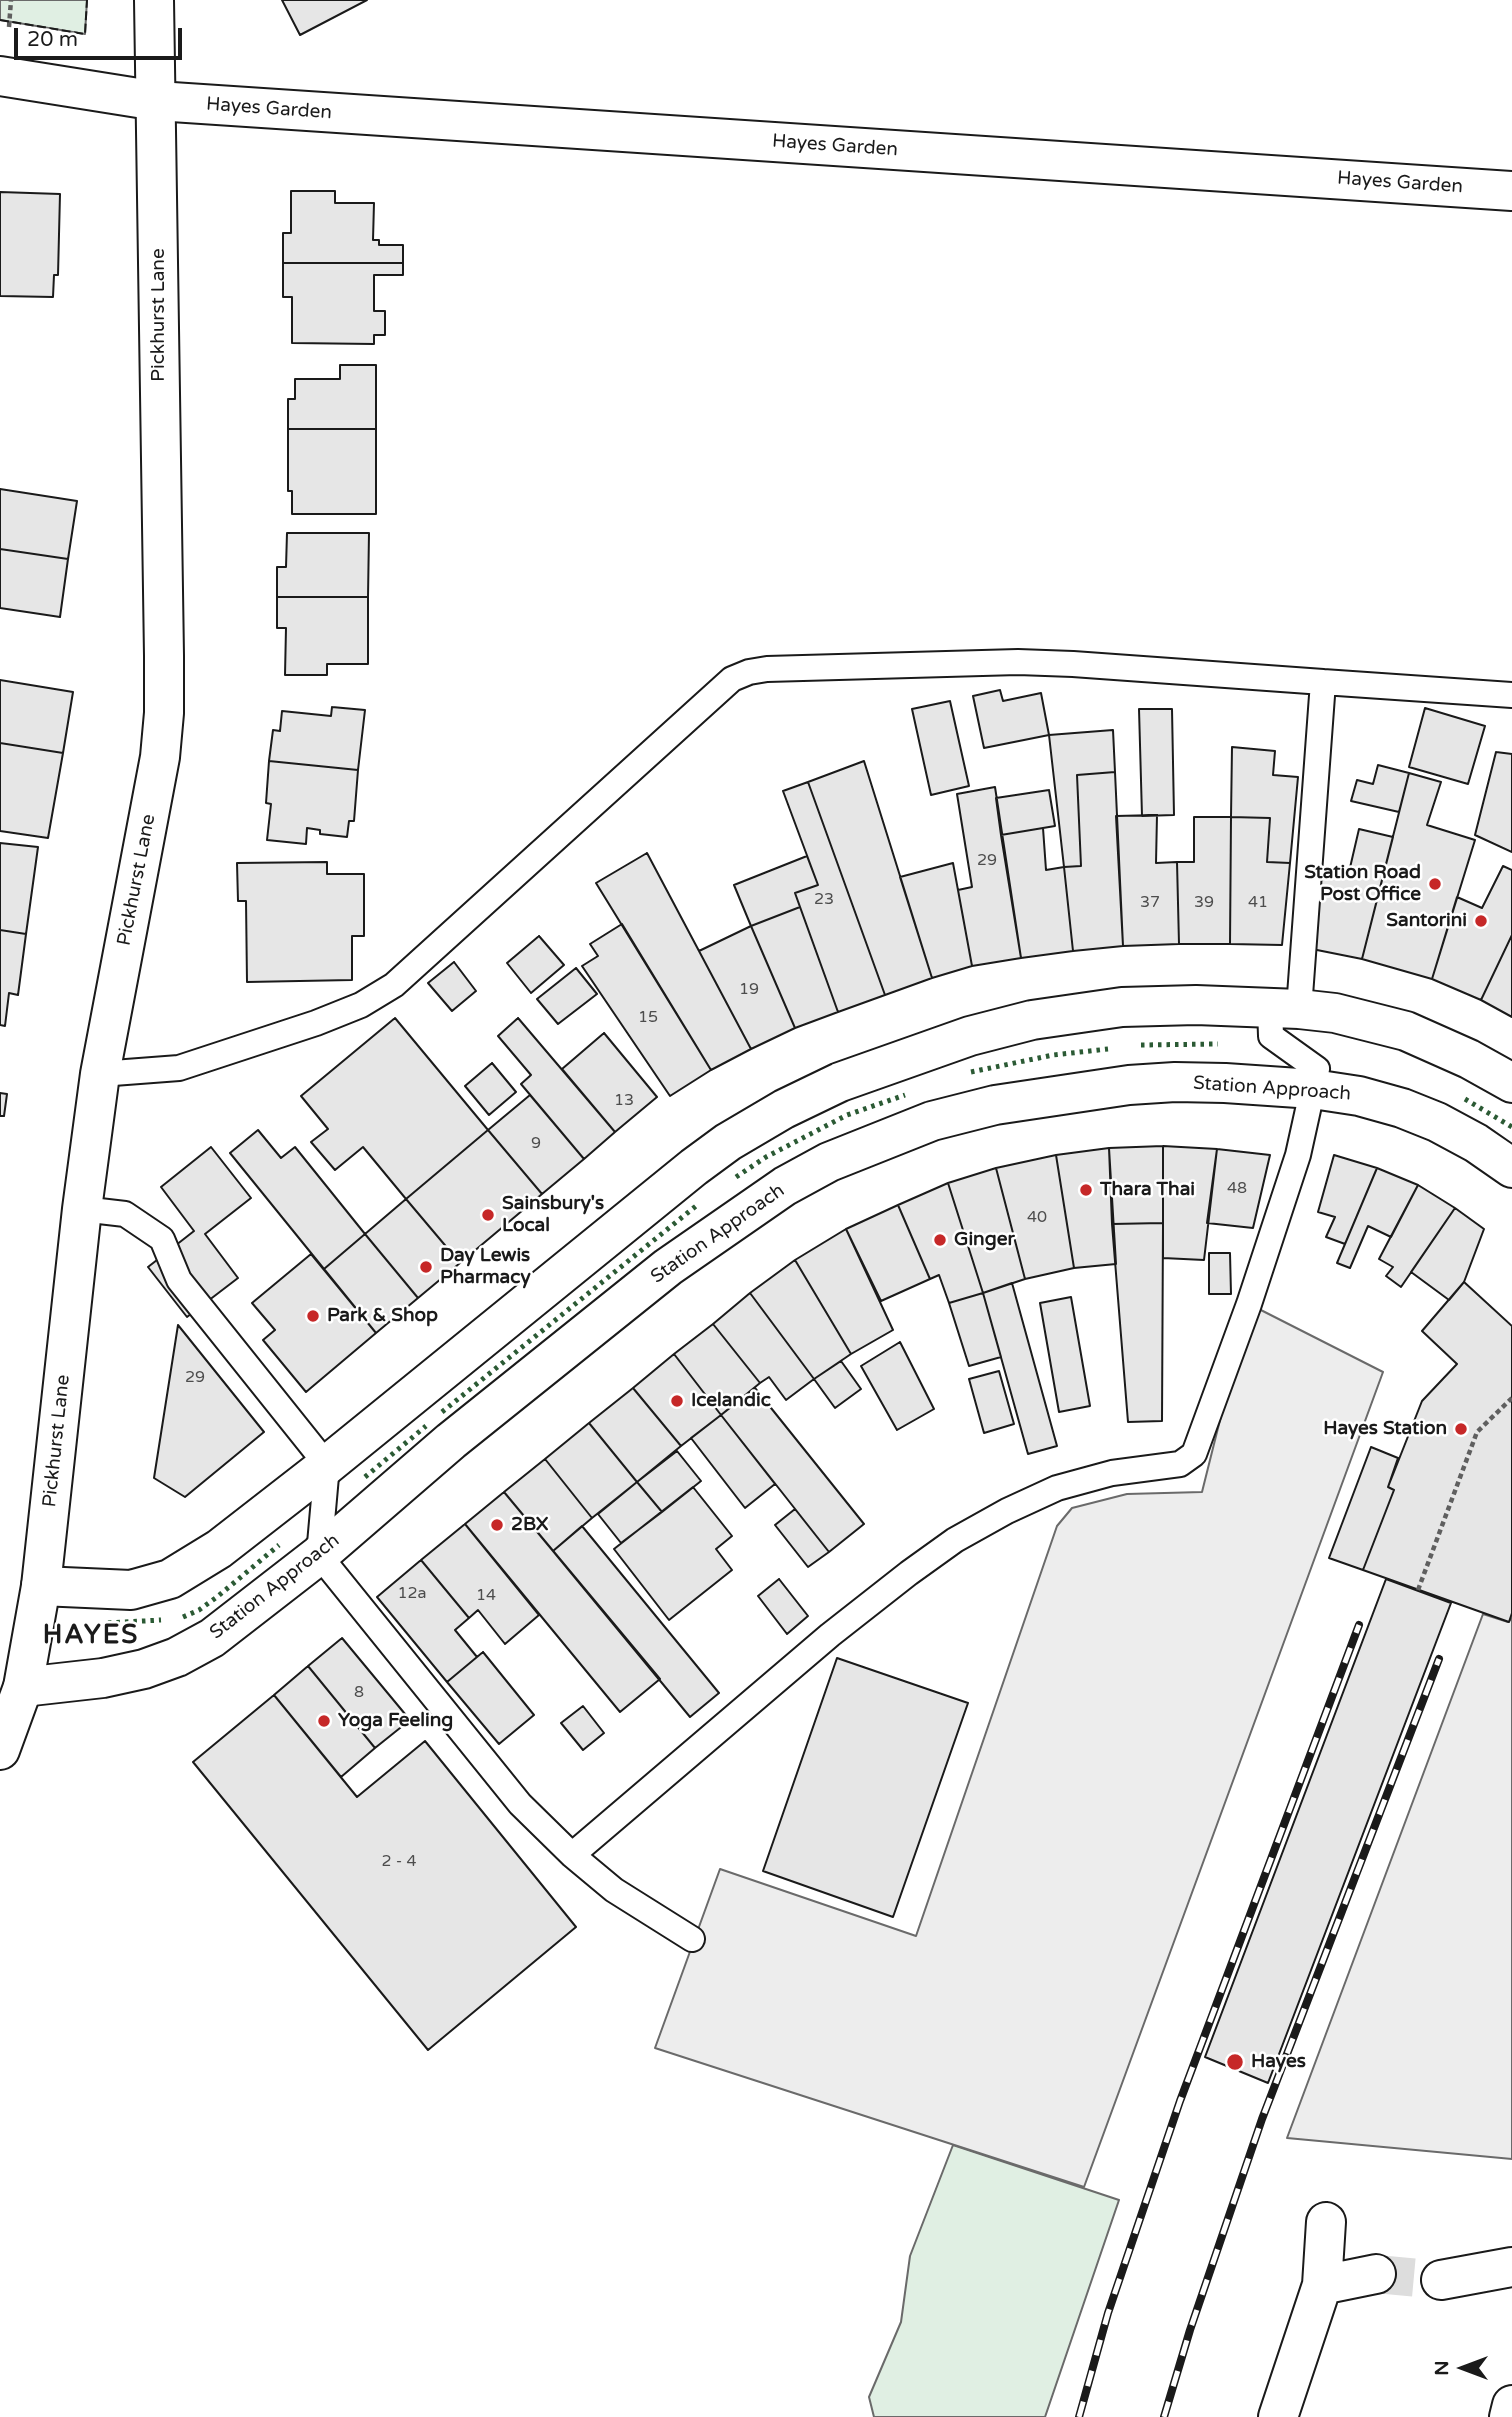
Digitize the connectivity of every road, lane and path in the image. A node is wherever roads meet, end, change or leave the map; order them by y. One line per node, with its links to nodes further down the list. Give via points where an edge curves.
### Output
1 (154, 0): 3 (street, Pickhurst Lane)
2 (0, 76): 3 (street, Hayes Garden)
3 (157, 101): 4 (street, Hayes Garden); 8 (street, Pickhurst Lane, via 164,713 153,797)
4 (1512, 191)
5 (1323, 682): 6 (lane); 7 (lane); 8 (lane, via 1018,662 749,672 732,679 404,975 361,1005 180,1068)
6 (1512, 695)
7 (1284, 1008): 9 (street, via 1335,1013 1406,1031); 10 (lane, via 1271,1036 1317,1069); 14 (street, via 1122,1007 1032,1020 970,1035 840,1082 784,1109 694,1167)
8 (100, 1074): 12 (street, Pickhurst Lane)
9 (1512, 1083)
10 (1313, 1089): 11 (street, Station Approach, via 1402,1108 1476,1143); 15 (street, Station Approach, via 1175,1082 1056,1094 932,1121 829,1162 785,1186 668,1267 451,1441); 20 (lane, via 1278,1217 1194,1454 1180,1464 1112,1472 1058,1488 954,1541 830,1635)
11 (1512, 1168)
12 (82, 1209): 14 (lane, via 125,1214 162,1239 180,1280); 16 (street, Pickhurst Lane)
13 (1512, 1398): 17 (path, via 1477,1432)
14 (327, 1465): 15 (lane); 16 (street, via 219,1549 170,1579 131,1590)
15 (319, 1555): 18 (street, Station Approach, via 212,1638 177,1657 103,1678); 20 (lane, via 520,1804)
16 (41, 1586): 18 (street, Pickhurst Lane)
17 (1418, 1590)
18 (23, 1687): 19 (street, Pickhurst Lane)
19 (0, 1750)
20 (572, 1855): 21 (lane, via 614,1890)
21 (692, 1939)
22 (1326, 2222): 26 (street)
23 (1512, 2267): 25 (street)
24 (1376, 2274): 26 (street)
25 (1441, 2280)
26 (1322, 2285): 28 (street)
27 (1512, 2405): 29 (street)
28 (1278, 2417)
29 (1509, 2417)

